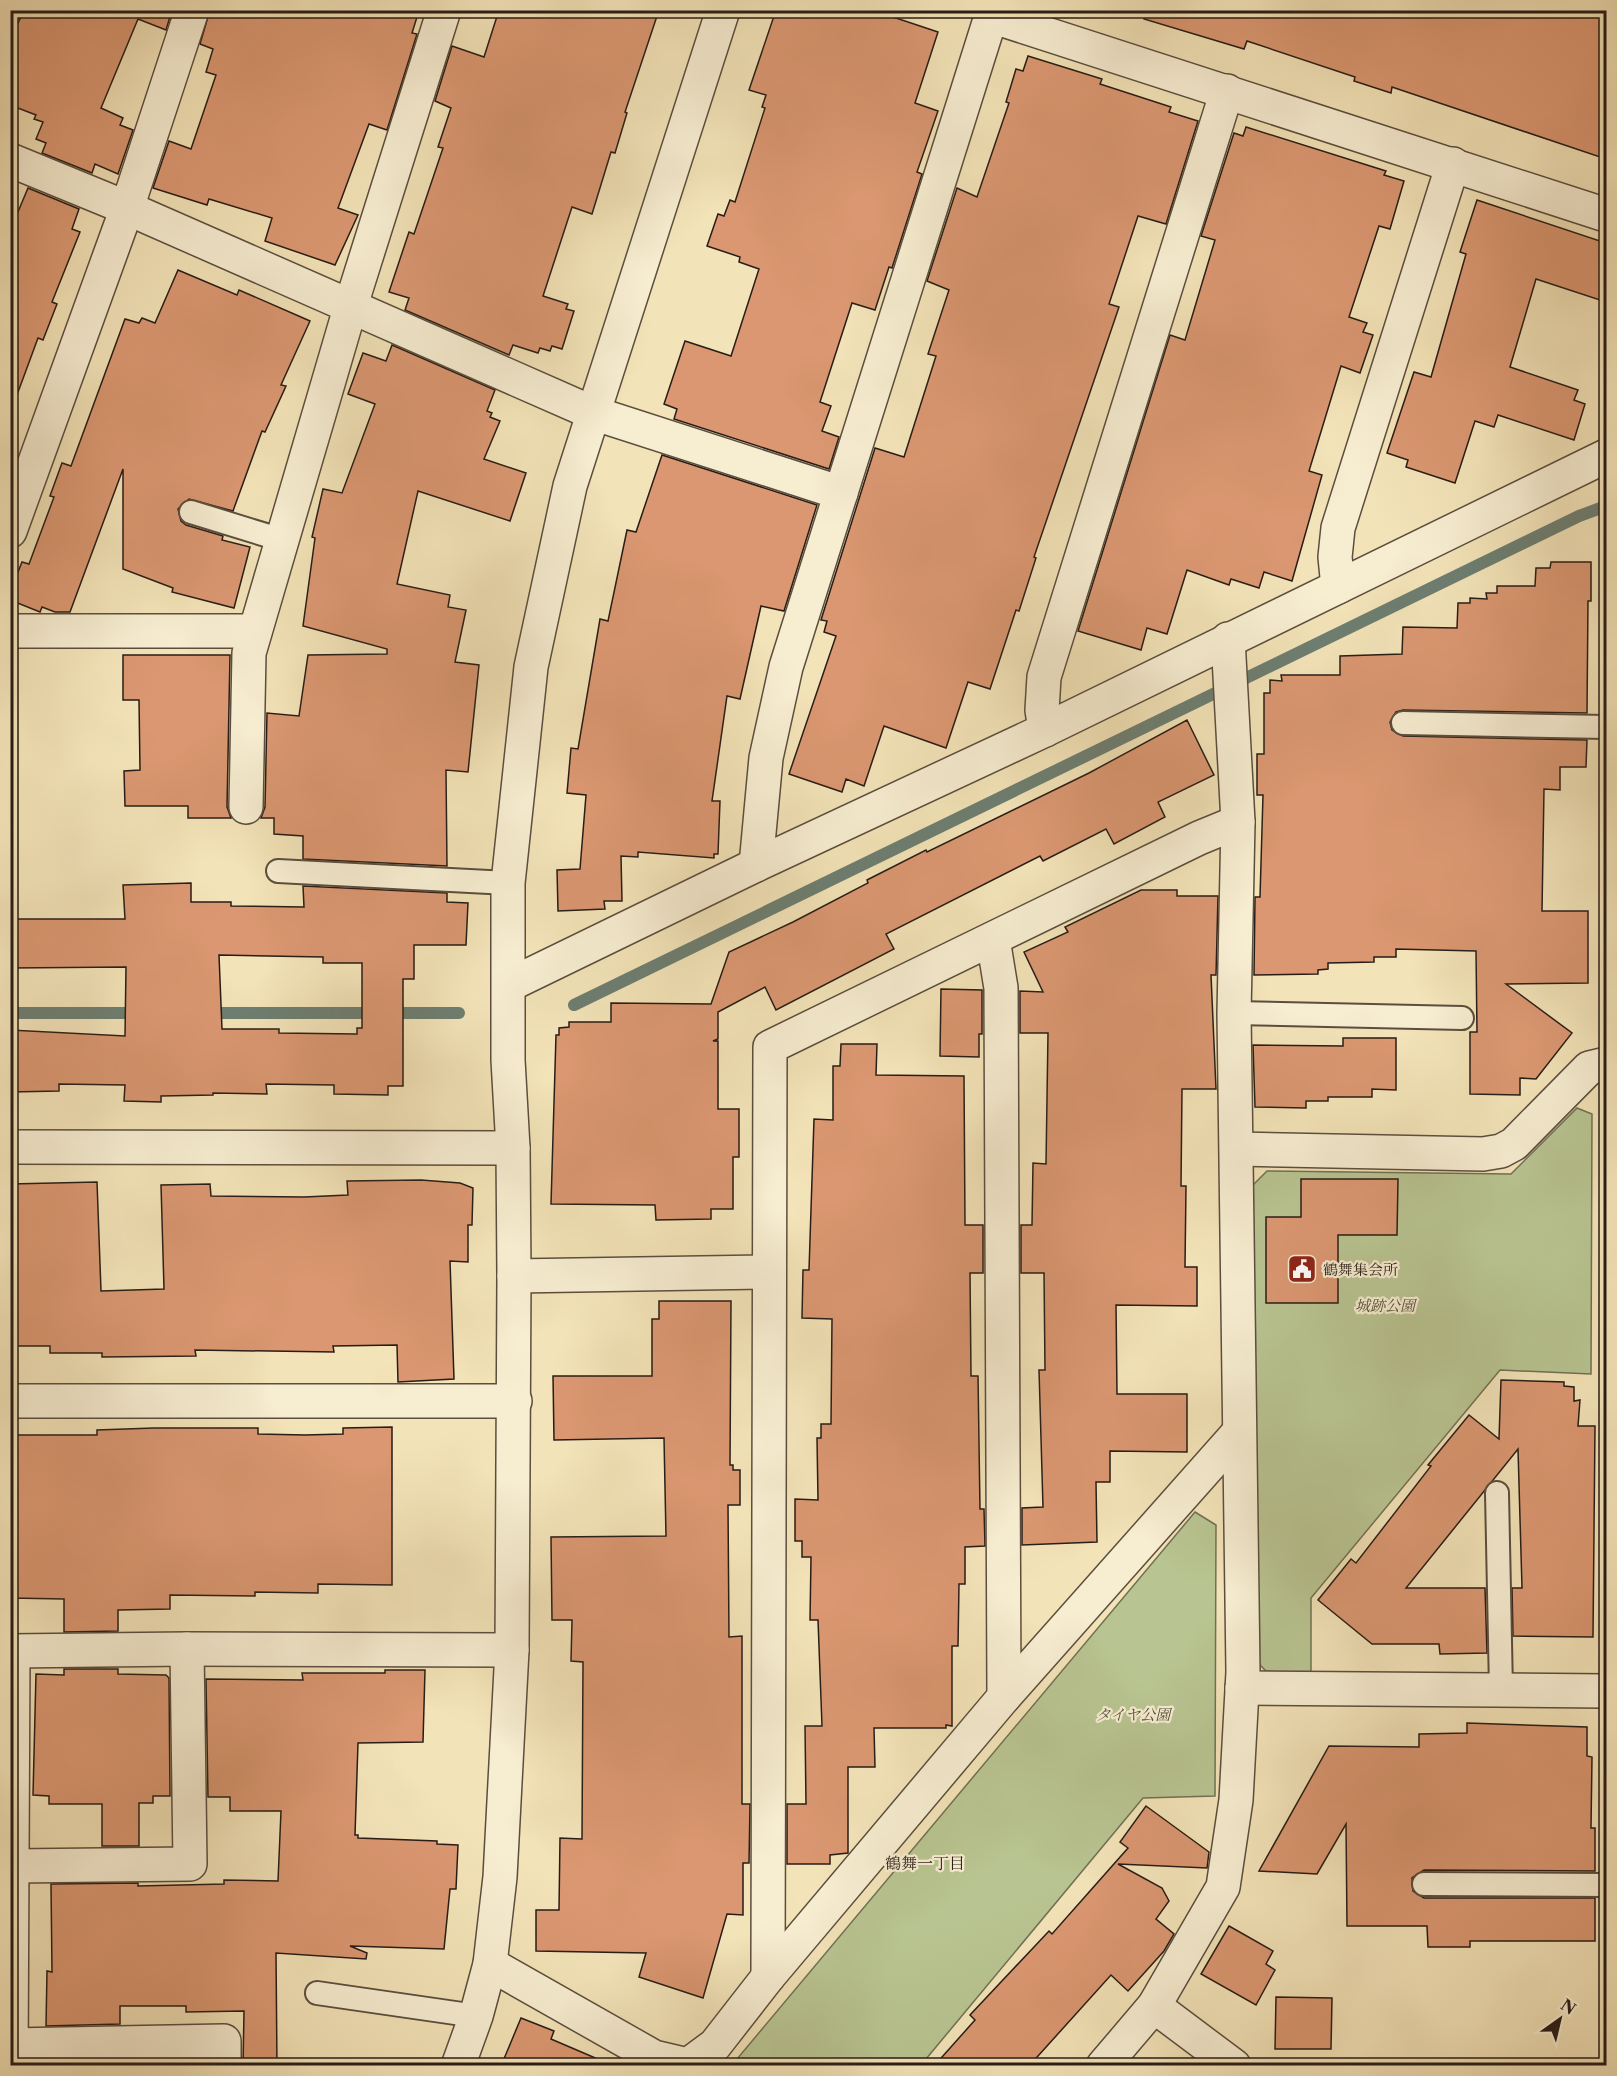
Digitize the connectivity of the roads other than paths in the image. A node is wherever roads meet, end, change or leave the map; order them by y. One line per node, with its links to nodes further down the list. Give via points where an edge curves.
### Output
1 (192, 10): 8 (street)
2 (444, 10): 10 (street)
3 (723, 10): 11 (street)
4 (992, 13): 5 (street); 13 (street)
5 (1227, 91): 7 (street); 23 (street, via 1044,677)
6 (10, 160): 8 (street)
7 (1453, 164): 9 (street); 17 (street, via 1338,528)
8 (127, 208): 10 (street); 15 (street)
9 (1606, 215)
10 (351, 305): 11 (street); 16 (street)
11 (593, 412): 13 (street); 28 (street, via 570,486 531,667)
12 (1605, 463): 17 (street)
13 (841, 493): 26 (street, via 786,667 766,758)
14 (191, 512): 16 (lane)
15 (10, 531)
16 (282, 540): 19 (street)
17 (1338, 587): 20 (street)
18 (10, 631): 19 (street)
19 (255, 631): 24 (street, via 249,653)
20 (1228, 639): 23 (street); 25 (street)
21 (1403, 723): 22 (lane)
22 (1606, 727)
23 (1045, 730): 26 (street)
24 (246, 807)
25 (1238, 822): 29 (street); 31 (street)
26 (756, 865): 30 (street)
27 (278, 871): 28 (lane)
28 (508, 883): 30 (street)
29 (993, 939): 37 (street, via 770,1047); 49 (street, via 1001,988)
30 (509, 985): 35 (street)
31 (1234, 1013): 32 (lane); 36 (street)
32 (1462, 1018)
33 (1606, 1064): 36 (street, via 1589,1068 1515,1144 1501,1151 1483,1154)
34 (10, 1147): 35 (street)
35 (513, 1149): 38 (street)
36 (1237, 1149): 41 (street)
37 (769, 1272): 38 (street); 55 (street)
38 (514, 1276): 40 (street)
39 (10, 1401): 40 (street)
40 (515, 1401): 44 (street)
41 (1239, 1432): 46 (street); 49 (street)
42 (1497, 1493): 47 (lane)
43 (187, 1648): 44 (street); 45 (street); 50 (street, via 190,1864)
44 (512, 1650): 54 (street, via 500,1877)
45 (12, 1651): 50 (street)
46 (1242, 1688): 47 (street); 57 (street, via 1236,1800 1223,1887)
47 (1501, 1690): 48 (street)
48 (1606, 1691)
49 (1004, 1697): 55 (street)
50 (14, 1866): 53 (street)
51 (1424, 1884): 52 (lane)
52 (1606, 1885)
53 (12, 1940): 59 (street)
54 (490, 1964): 55 (street, via 654,2057 688,2065 715,2045); 58 (street)
55 (768, 1977)
56 (317, 1993): 58 (lane)
57 (1154, 2006): 63 (street); 64 (street)
58 (476, 2016): 62 (street)
59 (11, 2045): 60 (street); 61 (street, via 224,2041)
60 (11, 2066)
61 (224, 2066)
62 (458, 2066)
63 (1102, 2066)
64 (1234, 2066)

